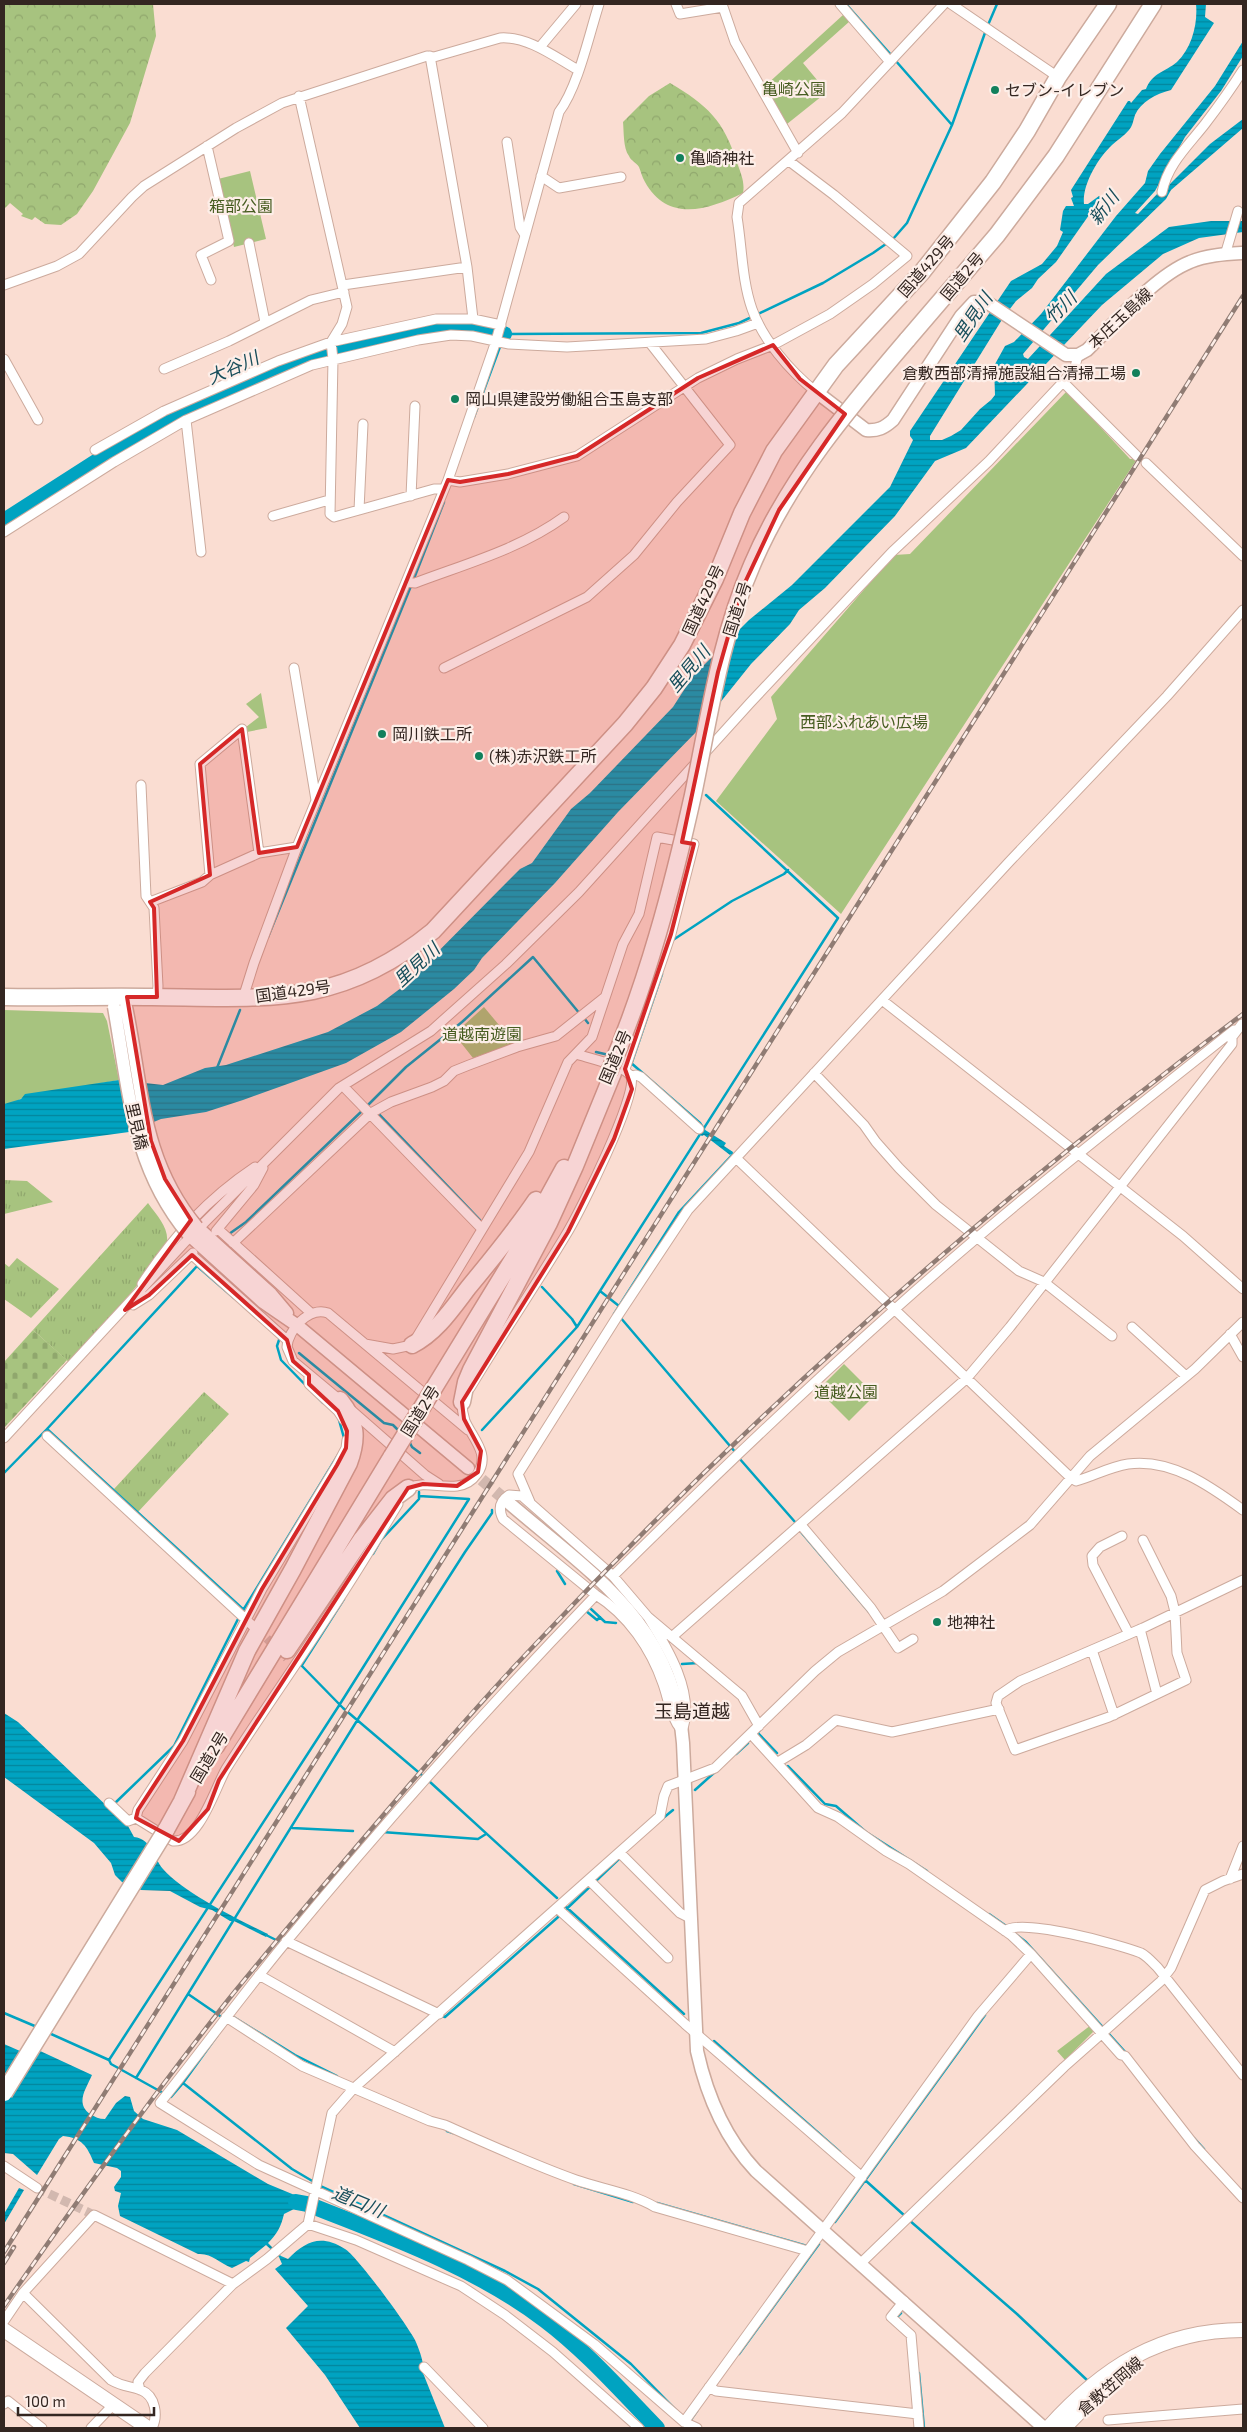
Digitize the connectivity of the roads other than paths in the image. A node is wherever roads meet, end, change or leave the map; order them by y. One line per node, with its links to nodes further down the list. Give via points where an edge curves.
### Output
1 (576, 4): 9 (street)
2 (599, 4): 12 (street)
3 (676, 4): 18 (street, via 680,14 723,7 735,42)
4 (840, 4): 11 (street)
5 (944, 4): 11 (street)
6 (951, 4): 14 (street)
7 (1108, 4): 14 (highway, 国道429号)
8 (1153, 4): 81 (highway, 国道2号, bridge, via 1056,156 996,235 843,416 796,482 752,563 732,618 718,672 678,861 657,938 624,1037)
9 (540, 47): 10 (street, via 509,37); 12 (street)
10 (430, 56): 15 (street); 28 (street)
11 (893, 59): 18 (street, via 842,113)
12 (578, 70): 20 (street, via 558,112)
13 (1243, 70): 22 (street, via 1166,175)
14 (1058, 78): 46 (highway, 国道429号, via 1028,131 957,230)
15 (300, 96): 17 (street); 31 (street)
16 (507, 142): 24 (street, via 520,227)
17 (207, 146): 29 (street, via 229,241 201,255); 30 (street, via 132,197 79,254 57,266)
18 (798, 153): 19 (street)
19 (789, 161): 34 (street, via 739,203 736,210 748,296); 39 (street, via 907,256 830,314)
20 (541, 176): 21 (street, via 559,188); 24 (street)
21 (621, 177)
22 (1162, 192)
23 (1238, 211): 26 (street)
24 (525, 235): 35 (street)
25 (249, 243): 33 (street)
26 (1226, 251): 27 (street, 本庄玉島線); 40 (street, 本庄玉島線, via 1189,262 1174,271 1148,291 1087,350)
27 (1243, 253)
28 (467, 267): 31 (street); 32 (street)
29 (211, 280)
30 (4, 285)
31 (344, 288): 33 (street); 37 (street, via 346,315)
32 (473, 319): 35 (street); 37 (street, via 436,319)
33 (265, 322): 43 (street)
34 (758, 323): 38 (street, via 706,339); 39 (street)
35 (501, 325): 36 (street)
36 (496, 341): 38 (street, via 567,347); 42 (street, via 451,335); 54 (street)
37 (331, 342): 42 (street); 51 (street, via 278,361 164,411)
38 (650, 343): 45 (street)
39 (773, 345): 45 (street, via 715,369); 46 (street, via 800,379)
40 (1072, 355): 44 (street, via 1075,367); 46 (street, via 991,305 979,301 968,305 884,428 866,430)
41 (4, 359): 48 (street)
42 (333, 359): 49 (street, via 285,376); 56 (street)
43 (164, 370)
44 (1063, 382): 52 (street); 83 (street, via 990,461 892,552 579,892 506,964 431,1031)
45 (682, 387): 54 (street, via 576,456 508,474); 66 (street, via 730,445 634,555 587,597)
46 (815, 391): 76 (highway, 国道429号, via 757,481 700,611 654,688 625,724 451,913 414,946 371,973 321,990)
47 (415, 406): 55 (street)
48 (38, 420)
49 (186, 420): 60 (street); 61 (street)
50 (363, 424): 57 (street)
51 (95, 450)
52 (1137, 456)
53 (1146, 463): 62 (street)
54 (450, 483): 55 (street); 63 (street)
55 (411, 496): 57 (street)
56 (329, 500): 57 (street, via 330,514 334,517); 58 (street)
57 (359, 510)
58 (273, 516)
59 (564, 518): 63 (street, via 544,532)
60 (4, 532)
61 (201, 552)
62 (1243, 556)
63 (410, 583): 68 (street)
64 (1243, 610): 77 (street, via 1167,696)
65 (294, 668): 68 (street)
66 (444, 668)
67 (141, 785): 72 (street, via 146,896)
68 (316, 801): 69 (street)
69 (297, 847): 70 (street); 76 (street)
70 (259, 853): 71 (street); 71 (street, via 242,729 200,764)
71 (210, 875): 72 (street, via 202,882)
72 (150, 902): 74 (street, via 154,908)
73 (606, 996): 80 (street, via 592,1037); 81 (street, via 624,944 639,914 658,837 694,844 671,934); 84 (street, via 556,1036 477,1061 432,1087)
74 (157, 997): 76 (highway, 国道429号); 78 (highway, 国道429号)
75 (4, 998): 78 (highway, 国道429号)
76 (243, 998)
77 (882, 1000): 82 (street); 87 (street)
78 (120, 1002): 92 (street, 里見橋, bridge, via 135,1121 147,1165 164,1202)
79 (1242, 1023): 87 (street); 90 (street, via 1232,1037 1232,1044)
80 (576, 1054): 81 (street); 91 (street, via 568,1062 529,1152)
81 (622, 1069): 85 (street, via 641,1077); 86 (highway, 国道2号); 113 (highway, via 550,1223 471,1370); 113 (street, via 632,1089 614,1139 577,1216)
82 (814, 1073): 89 (street); 93 (street, via 864,1125 899,1168 936,1205)
83 (343, 1086): 84 (street); 88 (street)
84 (371, 1110): 91 (street); 94 (street)
85 (698, 1129)
86 (572, 1153): 107 (highway, via 444,1319 432,1332); 146 (highway, 国道2号, bridge, via 524,1241)
87 (1077, 1154): 90 (street); 93 (street)
88 (269, 1157): 92 (street); 94 (street, via 254,1185 217,1230); 98 (street, via 178,1233)
89 (736, 1158): 97 (street); 121 (street, via 688,1210 518,1474)
90 (1119, 1188): 95 (street); 96 (street, via 1183,1236)
91 (482, 1230): 107 (street)
92 (194, 1232): 98 (street); 101 (street, 里見橋, via 262,1302)
93 (977, 1238): 95 (street, via 1019,1271); 97 (street)
94 (233, 1243): 99 (street)
95 (1044, 1282): 104 (street); 111 (street)
96 (1243, 1289)
97 (894, 1309): 111 (street); 127 (street, via 737,1454)
98 (125, 1310): 105 (street, via 149,1295 192,1254); 116 (street)
99 (311, 1313): 101 (street); 106 (street, via 328,1313)
100 (1243, 1322): 103 (street)
101 (298, 1326): 105 (street); 117 (street, 里見橋)
102 (1132, 1327): 110 (street)
103 (1230, 1334): 108 (street); 110 (street)
104 (1112, 1336)
105 (287, 1340): 109 (street, via 293,1361)
106 (365, 1344): 107 (street, via 393,1349); 114 (street)
107 (412, 1344)
108 (1243, 1358)
109 (309, 1375): 112 (street); 131 (street, via 309,1384 345,1422 346,1448)
110 (1186, 1376): 118 (street, via 1090,1456)
111 (967, 1378): 118 (street); 124 (street)
112 (340, 1400): 119 (street, via 425,1475); 149 (highway, via 351,1415 355,1431 351,1457 247,1650)
113 (462, 1402): 114 (street)
114 (470, 1432): 119 (street, via 481,1451 478,1472 463,1485)
115 (47, 1436): 131 (street)
116 (4, 1438)
117 (468, 1468)
118 (1070, 1477): 123 (street, via 1076,1481 1124,1465 1156,1465 1206,1484); 133 (street, via 1030,1525 950,1587)
119 (441, 1485): 120 (street, via 423,1484)
120 (408, 1488): 146 (highway, via 393,1500 361,1540 239,1722); 151 (street, via 328,1617 290,1662 219,1780 208,1809 184,1840 173,1841)
121 (530, 1502): 127 (street); 129 (street, via 518,1494 509,1495 500,1504 500,1514)
122 (509, 1504): 144 (street, via 624,1603 645,1629 669,1673)
123 (1243, 1510)
124 (801, 1525): 133 (street); 137 (street)
125 (1122, 1536): 136 (street, via 1100,1547 1092,1556 1092,1565)
126 (1143, 1540): 130 (street, via 1171,1596)
127 (613, 1576): 132 (street)
128 (1243, 1580): 130 (street)
129 (596, 1595): 144 (street, via 621,1614 641,1641 662,1681 675,1722); 160 (street, via 419,1785)
130 (1175, 1612): 135 (street); 140 (street, via 1177,1653 1186,1680)
131 (242, 1616): 134 (street); 151 (street, via 183,1741)
132 (648, 1617): 137 (street); 144 (street, via 665,1644 682,1690 687,1714)
133 (884, 1625): 138 (street, via 898,1648); 143 (street, via 838,1652)
134 (254, 1627)
135 (1140, 1629): 136 (street); 140 (street)
136 (1129, 1634): 139 (street)
137 (672, 1636): 143 (street, via 742,1696)
138 (913, 1639)
139 (1092, 1650): 141 (street, via 1020,1681 998,1696 996,1704); 142 (street)
140 (1157, 1694): 142 (street)
141 (1000, 1709): 142 (street, via 1015,1750); 147 (street, via 892,1732 836,1720 806,1745)
142 (1114, 1715)
143 (759, 1726): 145 (street)
144 (682, 1731): 148 (street)
145 (751, 1734): 147 (street); 148 (street, via 715,1768)
146 (218, 1742): 149 (highway, 国道2号)
147 (778, 1762): 159 (street, via 818,1808 838,1817)
148 (685, 1779): 153 (street, via 668,1786 662,1814); 158 (street)
149 (182, 1801): 172 (highway, 国道2号, bridge)
150 (111, 1806): 151 (street, via 128,1821)
151 (136, 1818)
152 (1243, 1846): 155 (street)
153 (622, 1855): 156 (street); 158 (street, via 680,1913)
154 (1243, 1874): 155 (street)
155 (1230, 1878): 164 (street, via 1205,1890 1178,1954)
156 (591, 1882): 157 (street); 162 (street)
157 (561, 1912): 165 (street); 168 (street)
158 (690, 1918): 168 (street)
159 (1007, 1929): 161 (street); 164 (street, via 1052,1930 1143,1954)
160 (287, 1944): 163 (street); 165 (street)
161 (1031, 1954): 167 (street); 174 (street, via 978,2016)
162 (668, 1958)
163 (261, 1976): 166 (street); 169 (street)
164 (1165, 1976): 167 (street); 170 (street)
165 (439, 2014): 169 (street)
166 (228, 2019): 171 (street, via 302,2066); 175 (street, via 160,2103 259,2166)
167 (1104, 2030): 177 (street, via 1195,2146); 181 (street)
168 (696, 2032): 174 (street); 179 (street, via 704,2082 728,2134 756,2171)
169 (395, 2052): 171 (street)
170 (1243, 2075)
171 (356, 2087): 175 (street, via 332,2113); 180 (street, via 577,2180 644,2200 656,2207)
172 (4, 2093)
173 (4, 2166): 176 (street)
174 (862, 2178): 179 (street)
175 (317, 2186): 178 (street); 197 (street, via 507,2280 594,2344)
176 (37, 2188)
177 (1243, 2198)
178 (308, 2221): 182 (street, via 286,2244); 202 (street, via 461,2286 553,2352)
179 (823, 2230): 180 (street); 181 (street)
180 (810, 2249): 190 (street)
181 (861, 2262): 184 (street)
182 (233, 2284): 183 (street, via 94,2215); 191 (street, via 145,2373 138,2382)
183 (23, 2293): 185 (street); 191 (street, via 112,2380 123,2387)
184 (904, 2302): 195 (street, via 890,2317 911,2335); 204 (street)
185 (6, 2318)
186 (4, 2330): 193 (main road)
187 (1243, 2330): 188 (main road, 倉敷笠岡線, via 1206,2332)
188 (1159, 2346): 204 (main road, 倉敷笠岡線, via 1132,2356 1105,2374); 205 (main road, 倉敷笠岡線, via 1110,2381)
189 (424, 2367): 201 (street)
190 (711, 2389): 195 (street); 197 (street)
191 (140, 2390): 200 (street, via 150,2395 155,2407 156,2421)
192 (4, 2404): 198 (street, via 8,2401)
193 (114, 2405): 199 (street); 200 (main road)
194 (1243, 2409): 196 (street)
195 (918, 2419)
196 (1108, 2420)
197 (686, 2422): 203 (street)
198 (42, 2428)
199 (91, 2428)
200 (150, 2428)
201 (483, 2428)
202 (639, 2428)
203 (697, 2428)
204 (1046, 2428)
205 (1064, 2428)

